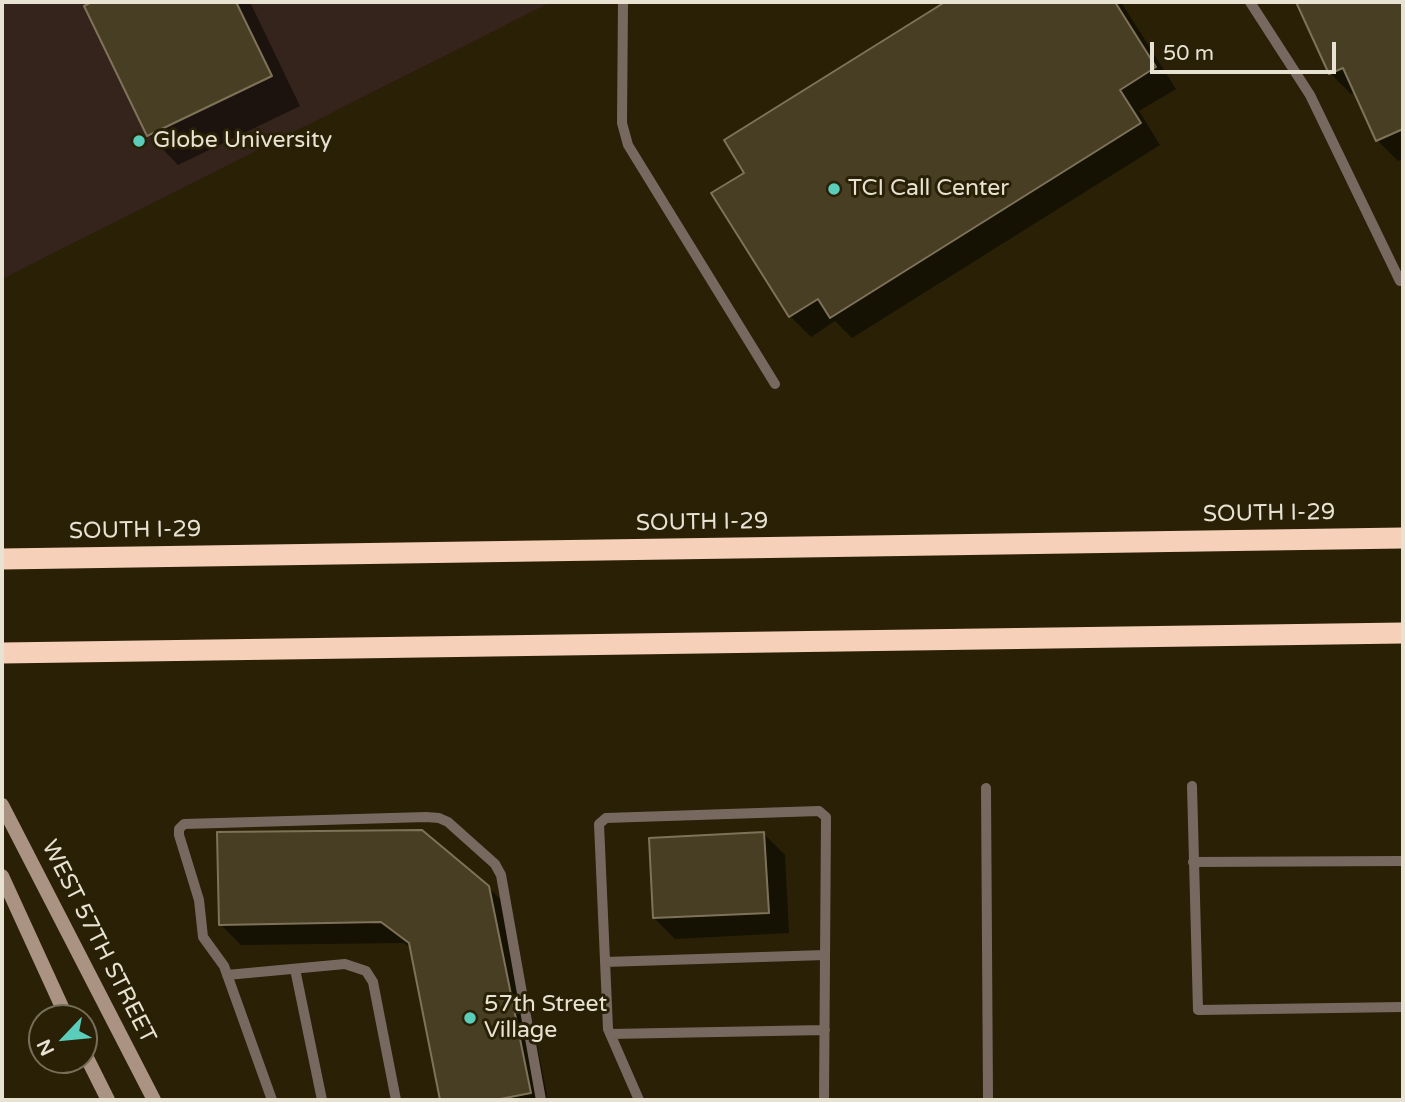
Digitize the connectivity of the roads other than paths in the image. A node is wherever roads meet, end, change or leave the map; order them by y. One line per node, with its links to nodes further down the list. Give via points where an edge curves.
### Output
1 (623, 2): 4 (lane, via 622,123 628,145)
2 (1250, 2): 3 (lane, via 1310,95)
3 (1401, 281)
4 (775, 384)
5 (1403, 538): 6 (highway, SOUTH I-29)
6 (2, 559)
7 (1403, 634): 8 (highway)
8 (2, 653)
9 (1192, 786): 13 (lane)
10 (986, 788): 32 (lane)
11 (2, 805): 25 (main road, WEST 57TH STREET)
12 (1403, 860): 13 (lane)
13 (1193, 862): 20 (lane, via 1198,1010)
14 (2, 876): 19 (main road)
15 (825, 955): 16 (lane); 16 (lane, via 826,817 819,811 601,820); 21 (lane)
16 (605, 962): 22 (lane)
17 (295, 969): 18 (lane); 27 (lane); 28 (lane, via 345,964 371,976)
18 (227, 975): 26 (lane); 29 (lane, via 203,937 199,900 179,835 184,824 439,818 495,864 501,875)
19 (61, 1004)
20 (1403, 1007)
21 (825, 1030): 22 (lane); 31 (lane)
22 (610, 1034): 30 (lane)
23 (95, 1074): 24 (main road)
24 (107, 1100)
25 (154, 1100)
26 (272, 1100)
27 (322, 1100)
28 (396, 1100)
29 (541, 1100)
30 (639, 1100)
31 (824, 1100)
32 (988, 1100)

